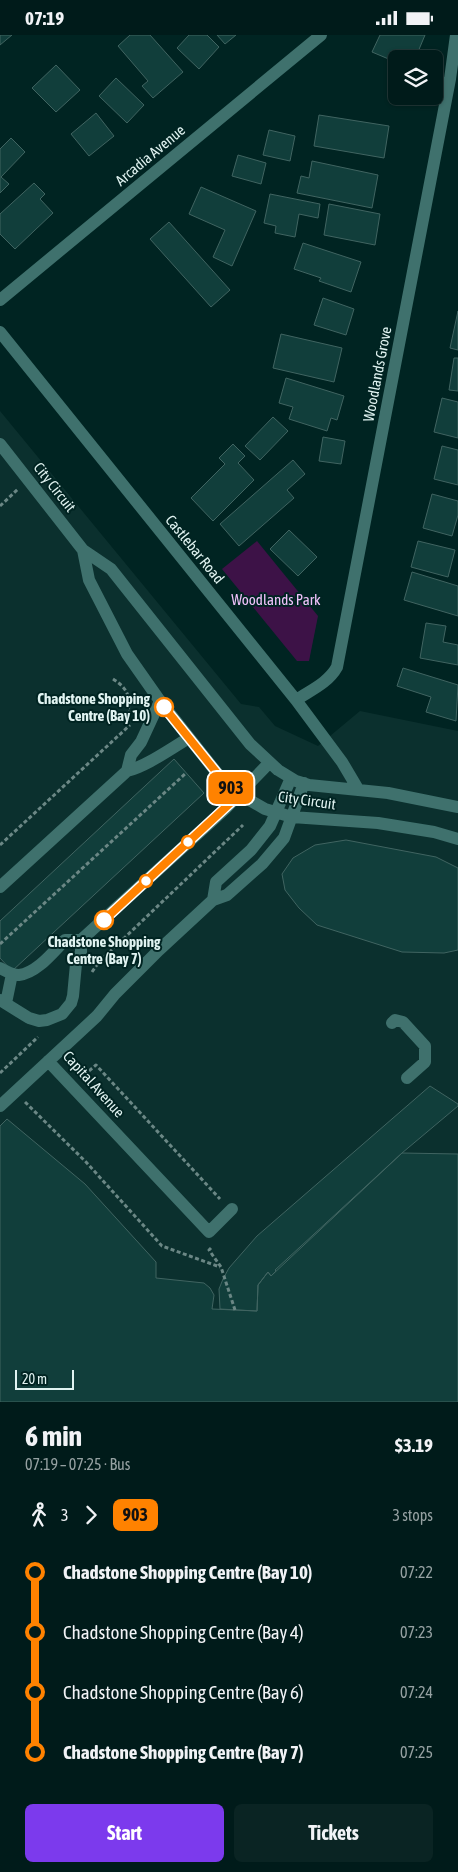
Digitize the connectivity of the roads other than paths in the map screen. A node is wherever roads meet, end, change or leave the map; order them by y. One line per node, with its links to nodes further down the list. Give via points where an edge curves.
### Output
1 (321, 35): 3 (street, Arcadia Avenue)
2 (456, 35): 8 (street, Woodlands Grove, via 337,667 324,683)
3 (0, 300)
4 (0, 333): 8 (street, Castlebar Road)
5 (0, 444): 6 (street, City Circuit)
6 (83, 550): 7 (street, City Circuit, via 89,580 100,605 127,654); 10 (street, City Circuit, via 111,569 250,744)
7 (160, 701): 9 (street, City Circuit); 11 (street, via 141,742 131,755)
8 (296, 701): 14 (street, Castlebar Road)
9 (189, 738): 11 (street, via 142,767); 15 (street, City Circuit)
10 (269, 763): 12 (street, City Circuit); 15 (street)
11 (127, 771): 20 (street)
12 (290, 778): 13 (street, City Circuit); 17 (street, Capital Avenue)
13 (304, 783): 14 (street, City Circuit); 18 (street, Capital Avenue)
14 (358, 789): 16 (street, City Circuit)
15 (239, 795): 17 (street, City Circuit); 22 (street)
16 (458, 807)
17 (276, 813): 18 (street, City Circuit); 21 (street, Capital Avenue, via 257,843 216,882)
18 (292, 817): 19 (street, City Circuit, via 378,823); 21 (street, Capital Avenue, via 284,838 262,863 227,895)
19 (458, 839)
20 (0, 887)
21 (213, 900): 26 (street, Capital Avenue, via 140,968 101,1021)
22 (81, 941): 23 (street, via 65,940 31,971 19,975); 24 (street, via 82,952 76,964 73,996 62,1014 39,1021)
23 (6, 971): 24 (street)
24 (3, 1002)
25 (392, 1023): 27 (street, via 395,1020 403,1022 425,1046 425,1062)
26 (48, 1061): 28 (street); 29 (street, Capital Avenue, via 209,1232)
27 (407, 1078)
28 (0, 1106)
29 (231, 1210)

